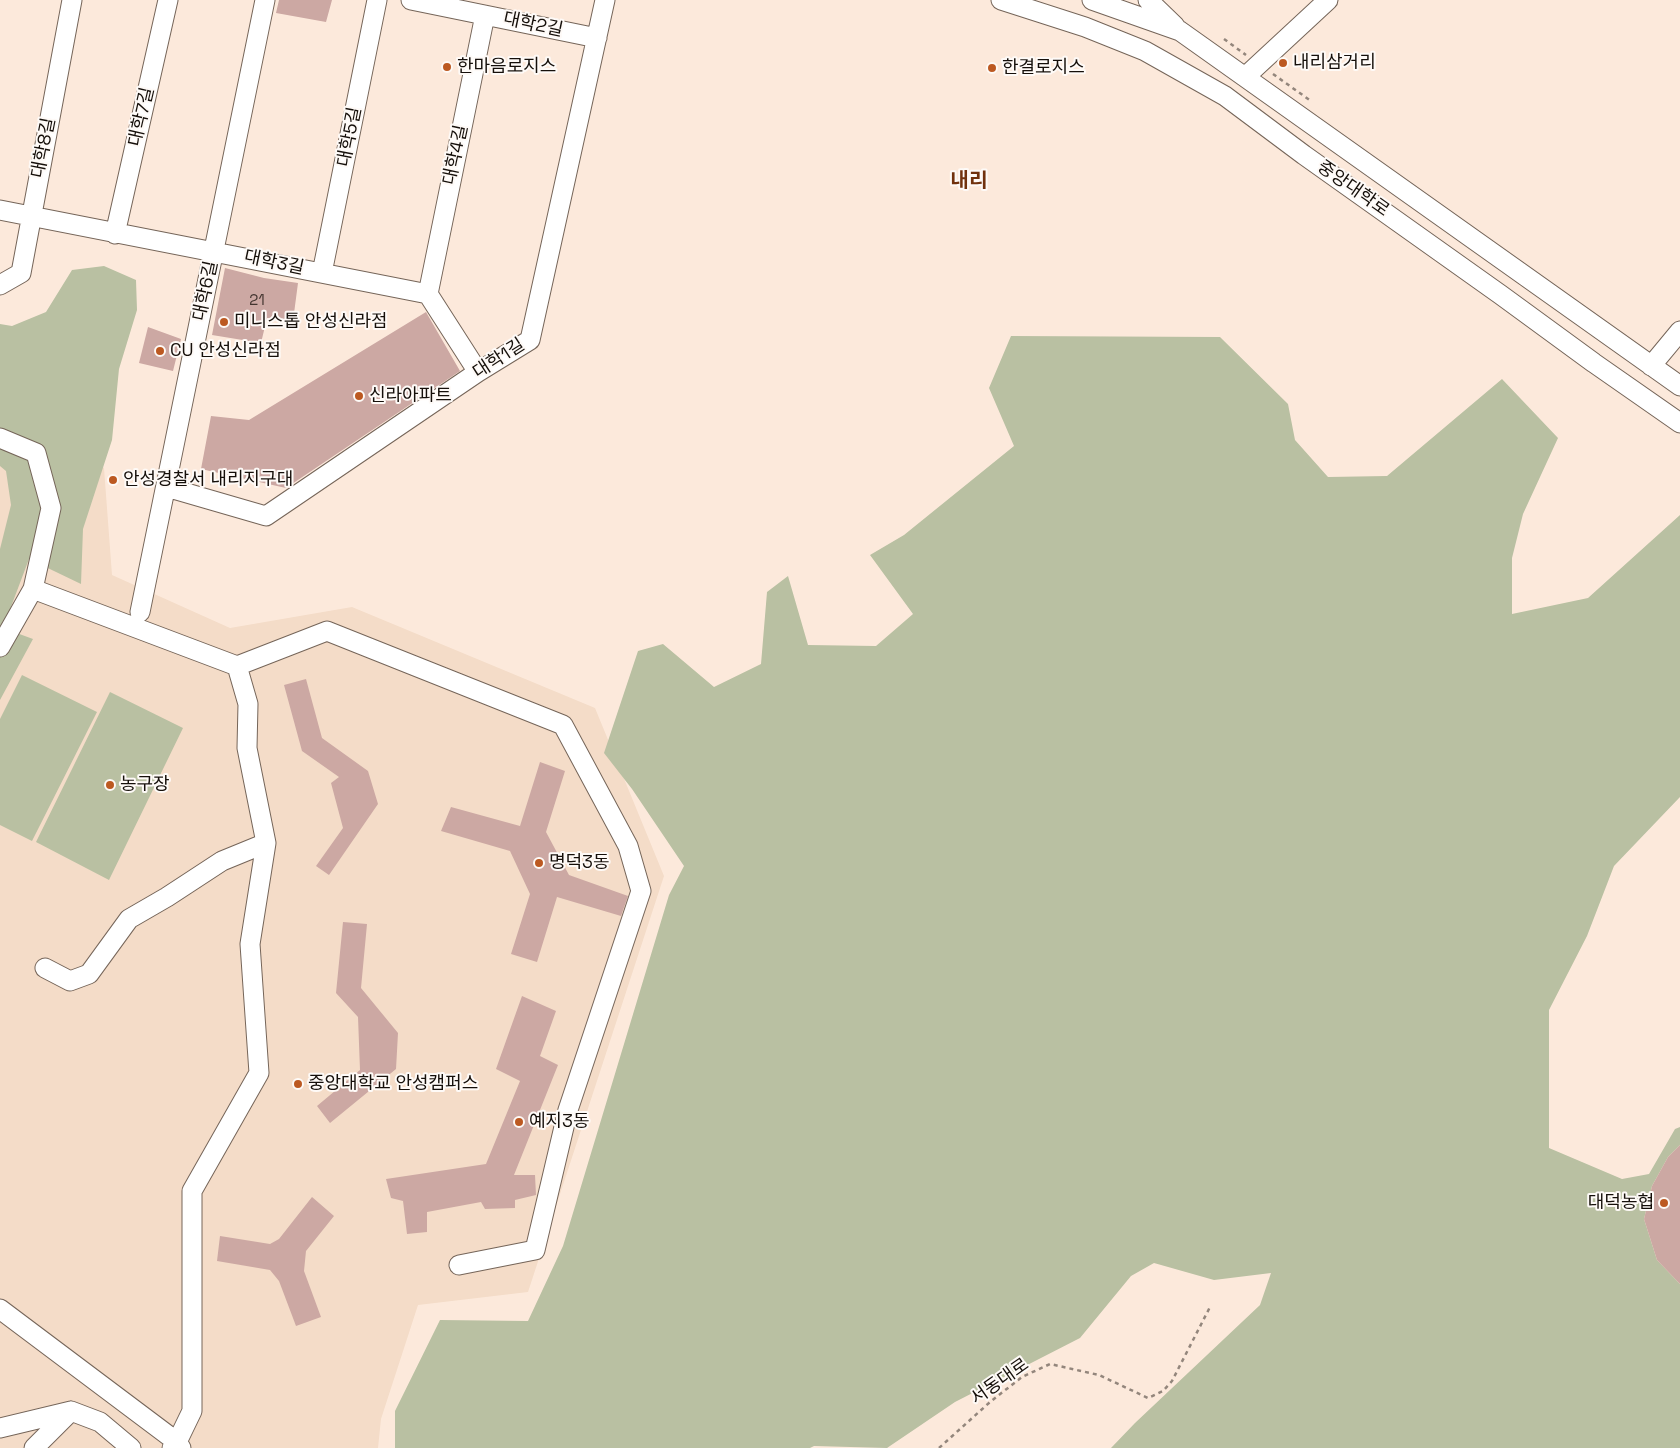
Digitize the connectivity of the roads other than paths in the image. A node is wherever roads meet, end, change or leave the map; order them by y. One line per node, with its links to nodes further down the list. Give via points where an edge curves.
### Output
1 (72, 0): 16 (street, 대학8길)
2 (168, 0): 17 (street, 대학7길)
3 (265, 0): 18 (street, 대학6길)
4 (378, 0): 19 (street, 대학5길)
5 (410, 0): 11 (street, 대학2길)
6 (605, 0): 13 (street, 대학1길)
7 (1002, 0): 26 (street, 중앙대학로, via 1145,51 1225,96)
8 (1092, 0): 12 (street, 중앙대학로)
9 (1148, 0): 12 (street)
10 (1328, 0): 14 (street)
11 (485, 15): 13 (street, 대학2길); 21 (street, 대학4길)
12 (1180, 31): 14 (street, 중앙대학로)
13 (596, 38): 24 (street, 대학1길, via 530,340)
14 (1244, 77): 23 (street, 중앙대학로)
15 (0, 210): 16 (street, 대학3길)
16 (31, 217): 17 (street, 대학3길); 20 (street, 대학8길, via 20,273)
17 (115, 234): 18 (street, 대학3길)
18 (214, 251): 19 (street, 대학3길); 28 (street, 대학6길)
19 (322, 273): 21 (street, 대학3길)
20 (0, 284)
21 (428, 294): 24 (street)
22 (1680, 331): 23 (street)
23 (1651, 366): 25 (street, 중앙대학로)
24 (478, 372): 28 (street, 대학1길, via 266,516)
25 (1680, 386)
26 (1680, 423)
27 (0, 438): 29 (street, via 36,453 51,508)
28 (166, 487): 30 (street, 대학6길)
29 (33, 589): 31 (street); 32 (street)
30 (140, 612)
31 (0, 647)
32 (237, 666): 33 (street, via 248,704 247,748); 35 (street, via 327,631 563,725 628,846 642,891 568,1110 535,1250)
33 (266, 843): 34 (street, via 222,861 129,919 89,974 70,980); 39 (street, via 250,944 259,1073 192,1191 192,1411)
34 (44, 968)
35 (458, 1265)
36 (0, 1309): 39 (street)
37 (71, 1411): 38 (street); 40 (street); 41 (street, via 100,1422)
38 (0, 1428)
39 (177, 1446)
40 (34, 1448)
41 (131, 1448)

